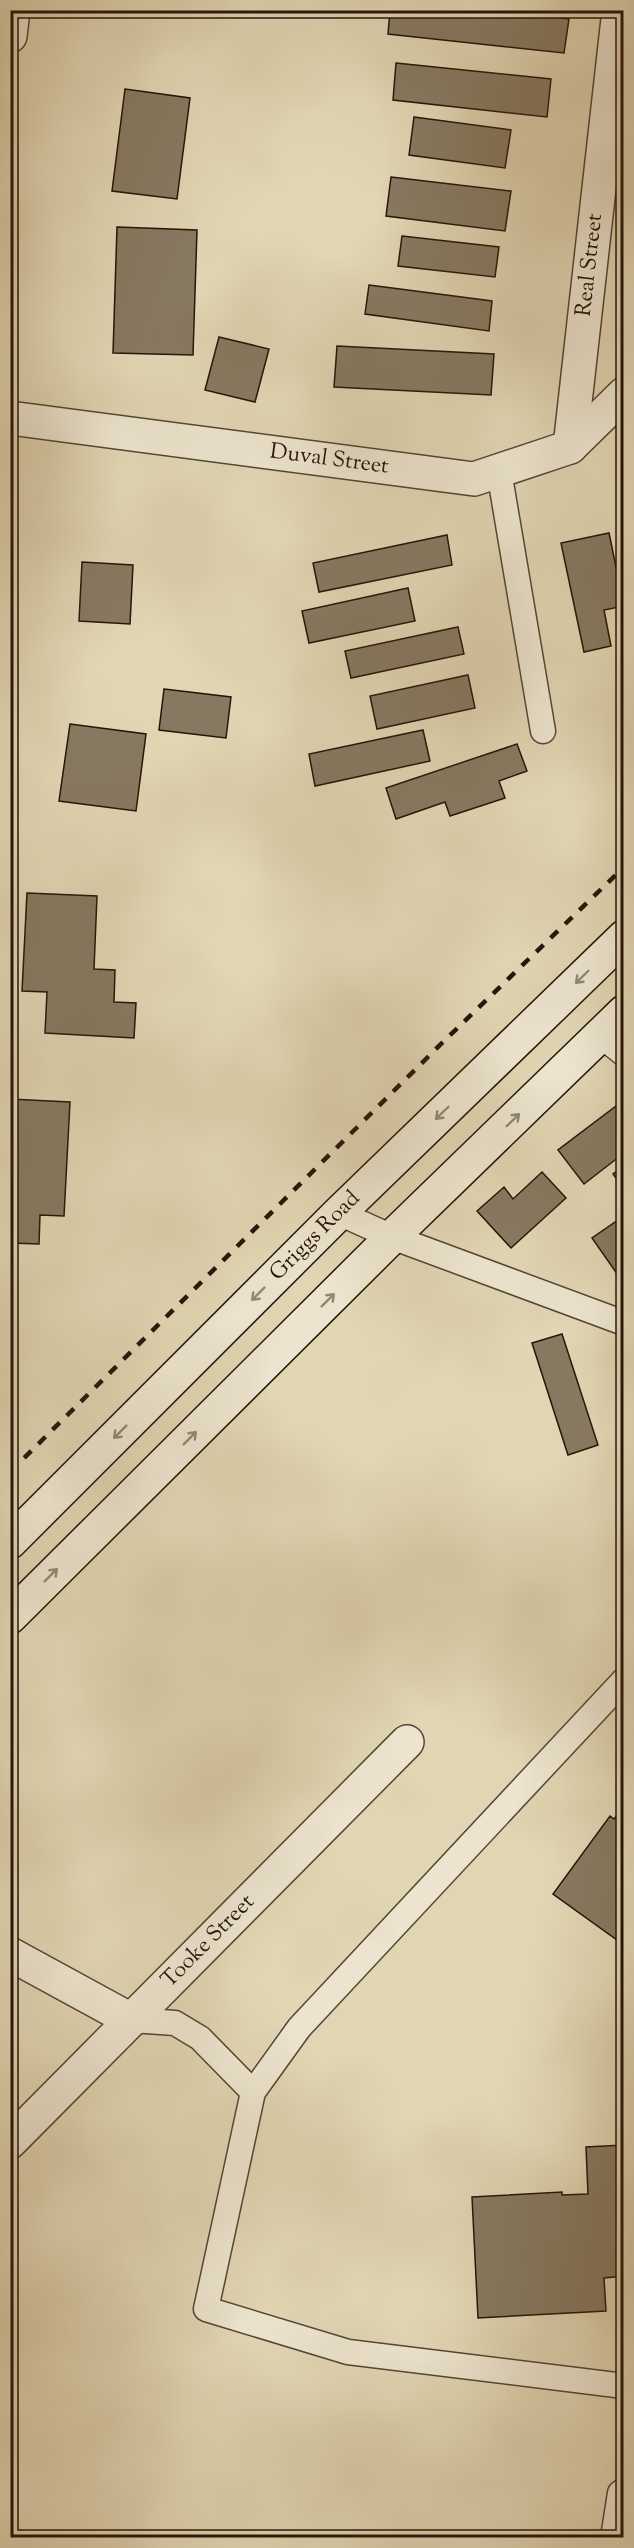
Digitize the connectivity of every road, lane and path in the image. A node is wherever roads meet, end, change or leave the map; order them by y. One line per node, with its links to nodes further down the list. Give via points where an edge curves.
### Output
1 (14, 10): 3 (street)
2 (619, 10): 6 (street, Real Street)
3 (10, 36)
4 (624, 394): 6 (street, Duval Street)
5 (10, 418): 7 (street, Duval Street, via 474,479)
6 (570, 447): 7 (street, Duval Street)
7 (499, 471): 8 (lane)
8 (543, 731)
9 (624, 936): 12 (street, Griggs Road, one-way to 12)
10 (624, 1012): 11 (street)
11 (612, 1045): 13 (street, one-way to 11)
12 (339, 1213): 13 (lane); 15 (street, Griggs Road, one-way to 15)
13 (392, 1237): 14 (lane); 16 (street, one-way to 13)
14 (624, 1323)
15 (10, 1542)
16 (10, 1617)
17 (624, 1680): 21 (lane, via 299,2028)
18 (407, 1742): 20 (street, Tooke Street)
19 (10, 1954): 20 (street)
20 (131, 2020): 21 (lane, via 175,2022 200,2038); 22 (street, Tooke Street)
21 (253, 2092): 23 (lane, via 206,2309 348,2352)
22 (10, 2142)
23 (624, 2386)
24 (624, 2490): 25 (lane, via 620,2493)
25 (613, 2538)

